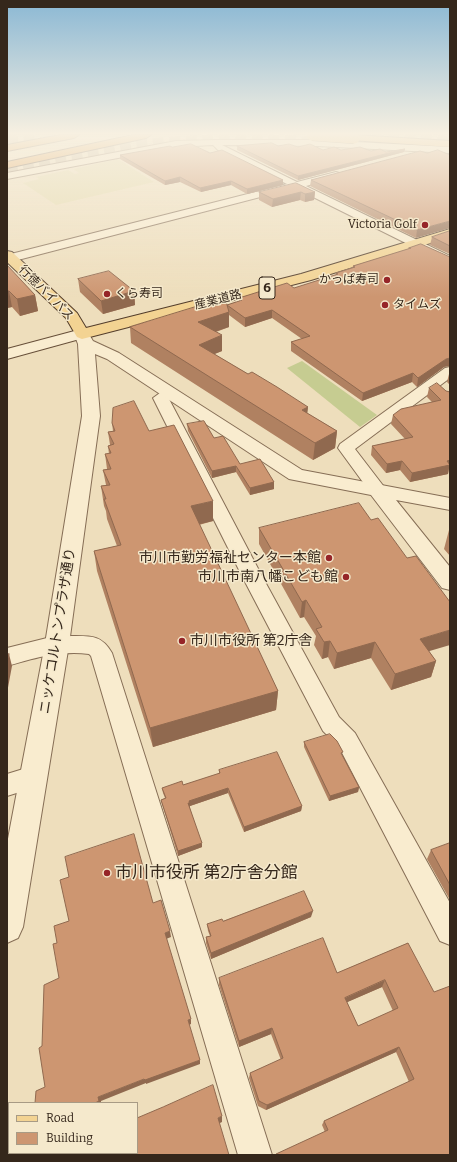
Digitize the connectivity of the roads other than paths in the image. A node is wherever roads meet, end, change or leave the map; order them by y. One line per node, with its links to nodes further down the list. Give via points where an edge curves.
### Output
1 (279, 189): 5 (street)
2 (305, 189): 4 (street)
3 (450, 233): 4 (main road, 産業道路 / 6)
4 (415, 244): 6 (street); 7 (main road, 産業道路 / 6)
5 (9, 256): 7 (main road, 行徳バイパス, via 72,316)
6 (450, 261)
7 (84, 339): 8 (street, 産業道路); 10 (street); 14 (street, ニッケコルトンプラザ通り, via 91,416)
8 (7, 354)
9 (450, 371): 11 (street, via 441,386 346,448)
10 (169, 393): 11 (street, via 296,475); 19 (street, via 161,398 253,578 331,724 347,740)
11 (379, 492): 12 (street); 13 (street)
12 (450, 504)
13 (450, 582)
14 (57, 644): 15 (street); 16 (street, ニッケコルトンプラザ通り); 20 (street, via 96,646 101,653)
15 (7, 657)
16 (33, 777): 17 (street); 18 (street, ニッケコルトンプラザ通り)
17 (7, 785)
18 (7, 927)
19 (450, 931)
20 (255, 1155)

